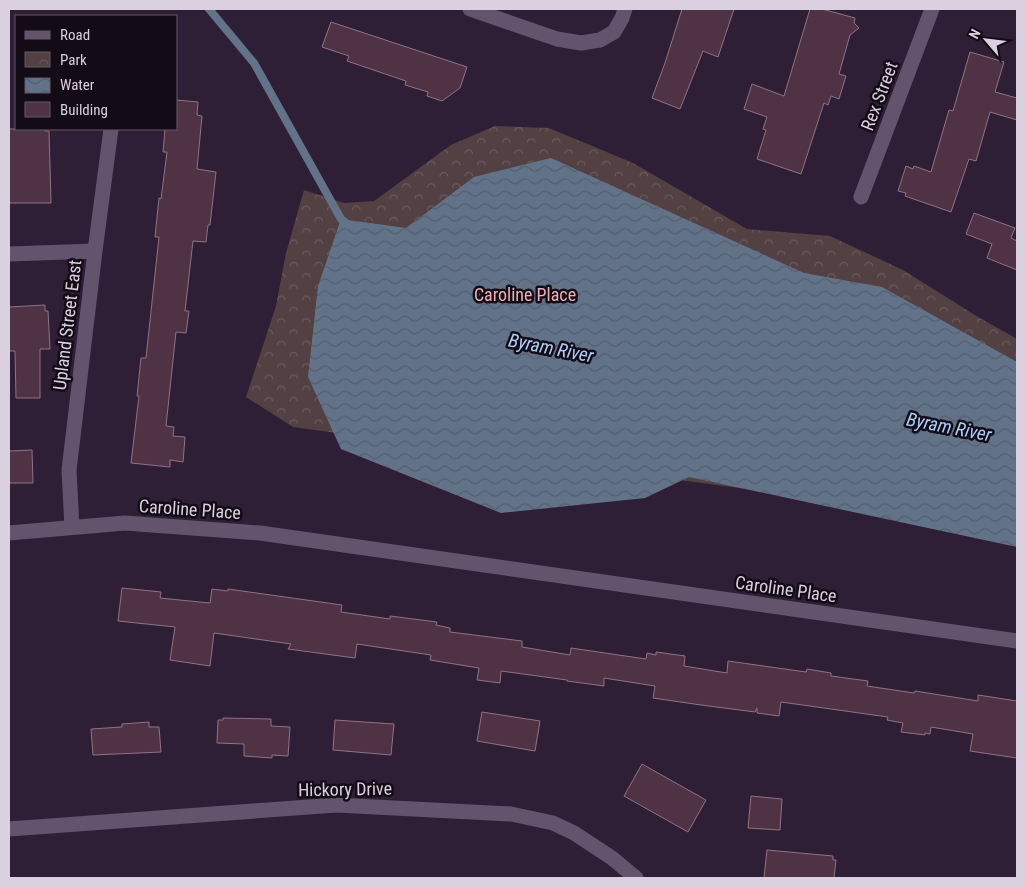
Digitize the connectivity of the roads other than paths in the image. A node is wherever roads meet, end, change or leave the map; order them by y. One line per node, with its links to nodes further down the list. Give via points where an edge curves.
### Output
1 (470, 9): 2 (street, via 557,39 581,43 600,40 614,32)
2 (625, 9)
3 (932, 9): 5 (street, Rex Street)
4 (111, 130): 6 (street, Upland Street East)
5 (861, 197)
6 (95, 251): 7 (street); 8 (street, Upland Street East, via 69,470)
7 (9, 254)
8 (72, 527): 9 (street, Caroline Place); 10 (street, Caroline Place, via 125,523 260,533)
9 (9, 533)
10 (1017, 641)
11 (9, 829): 12 (street, Hickory Drive, via 336,805 512,814 560,826 612,858)
12 (636, 878)

